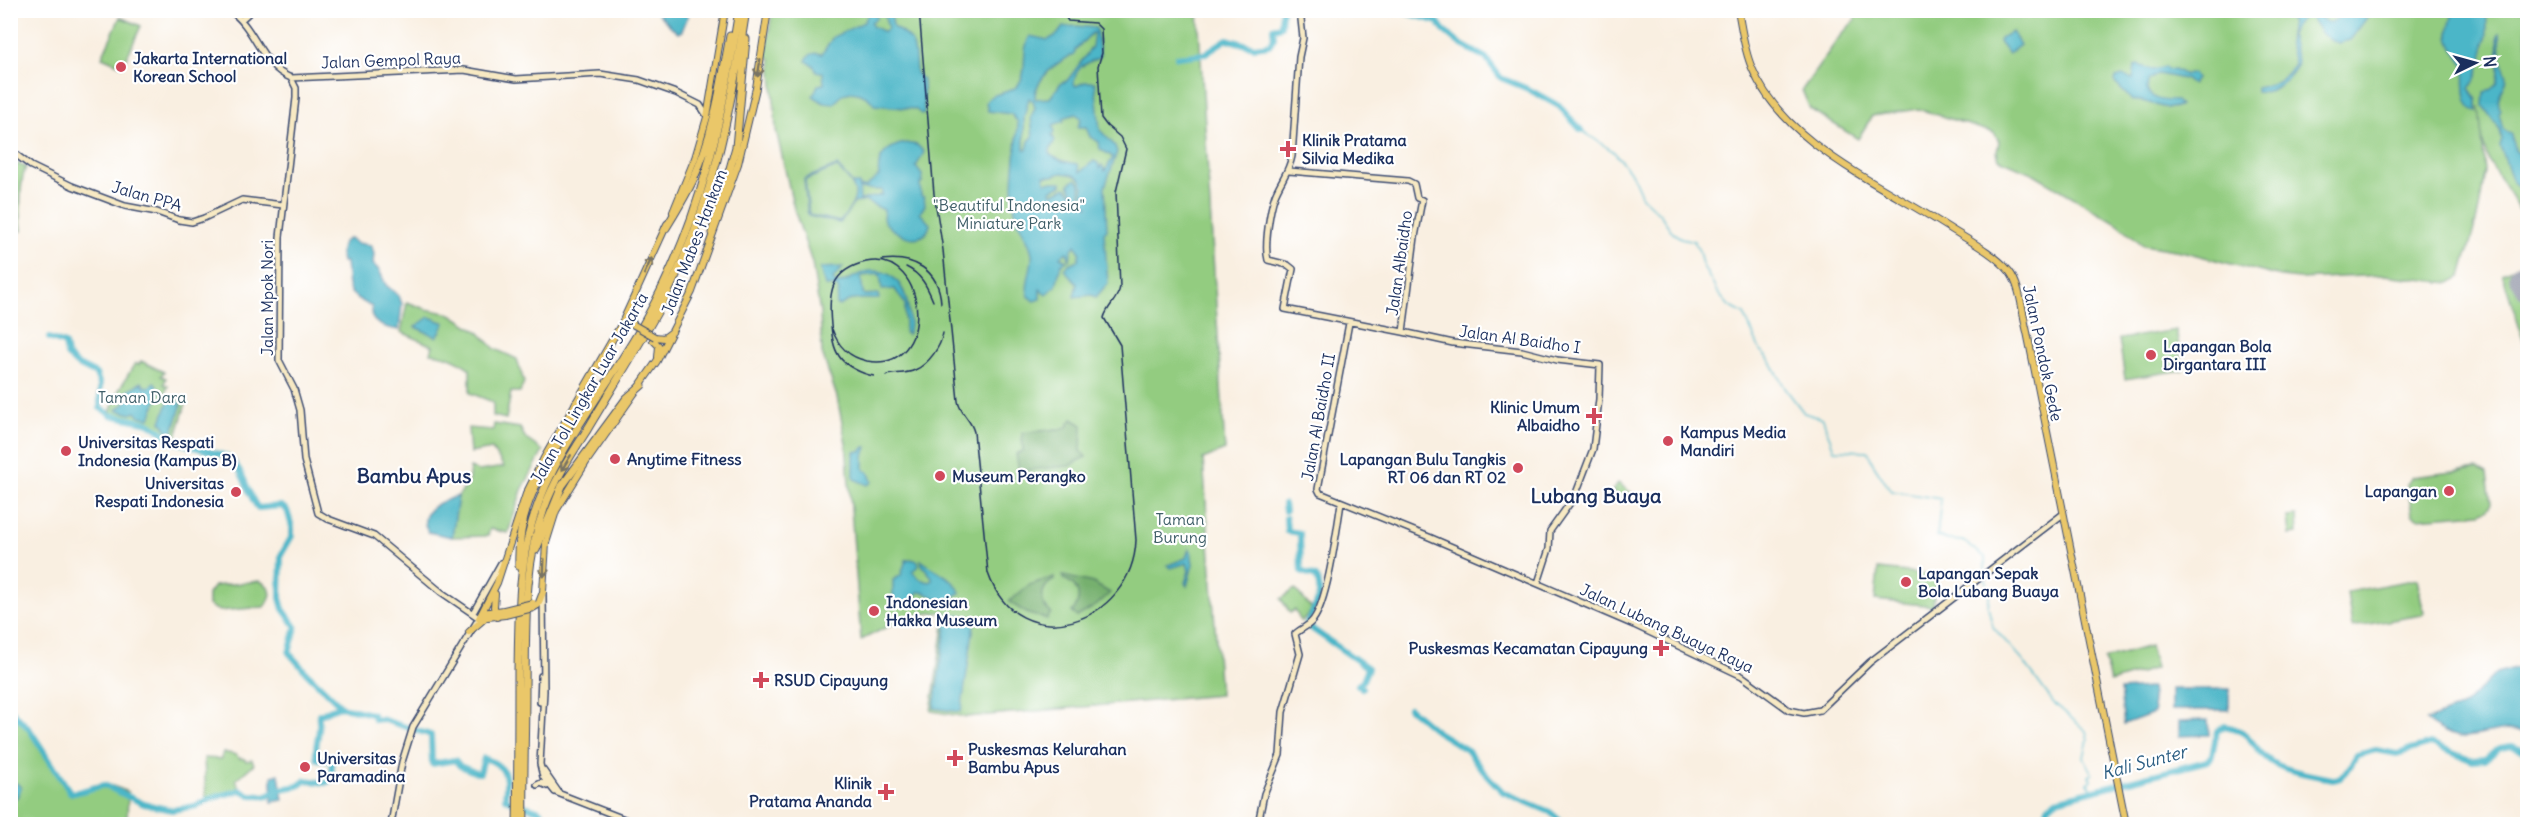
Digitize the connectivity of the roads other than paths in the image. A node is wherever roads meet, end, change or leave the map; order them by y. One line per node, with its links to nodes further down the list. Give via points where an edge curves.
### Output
1 (229, 10): 9 (main road)
2 (252, 10): 9 (main road)
3 (725, 10): 11 (main road, Jalan Mabes Hankam)
4 (738, 10): 17 (highway, via 705,147 694,178); 33 (highway, Jalan Tol Lingkar Luar Jakarta, via 716,141 686,237 645,321 549,478 531,523)
5 (746, 10): 18 (highway, via 736,147); 32 (highway, Jalan Tol Lingkar Luar Jakarta, one-way to 32, via 723,144 692,239 655,317 550,492)
6 (768, 10): 18 (main road, Jalan Mabes Hankam, one-way to 18, via 744,141)
7 (1300, 10): 15 (main road, via 1303,38)
8 (1738, 10): 30 (main road, Jalan Pondok Gede, via 1751,66 1781,114 1832,157 1971,242 2010,273 2027,332)
9 (242, 19): 10 (main road, via 273,67)
10 (291, 78): 12 (main road, Jalan Gempol Raya, via 464,70 516,79 600,74 656,85); 16 (main road, Jalan Mpok Nori, via 296,98)
11 (710, 102): 12 (main road); 13 (main road, Jalan Mabes Hankam)
12 (700, 105): 13 (main road)
13 (707, 117): 17 (main road, Jalan Mabes Hankam)
14 (10, 150): 16 (main road, Jalan PPA, via 31,166 72,186 125,206 190,222 242,200)
15 (1289, 171): 20 (main road, Jalan Al Baidho I, via 1273,203 1267,255 1270,261 1293,269 1285,309); 23 (main road, Jalan Albaidho, via 1414,184 1416,196 1422,200)
16 (283, 205): 38 (main road, Jalan Mpok Nori, via 279,360 300,410 304,460 318,513 374,536 441,592)
17 (666, 228): 19 (main road, Jalan Mabes Hankam, one-way to 17)
18 (712, 233): 22 (main road, Jalan Mabes Hankam)
19 (631, 304): 21 (main road); 24 (main road, Jalan Mabes Hankam)
20 (1349, 322): 23 (main road, Jalan Al Baidho I); 29 (main road, Jalan Al Baidho II, via 1318,489)
21 (634, 326): 24 (main road, via 625,325); 25 (main road, bridge)
22 (675, 329): 25 (main road, via 664,338); 26 (main road, Jalan Mabes Hankam)
23 (1404, 332): 35 (main road, Jalan Al Baidho I, via 1453,344 1600,365 1594,444 1573,500 1550,531 1549,549)
24 (617, 333): 28 (main road, Jalan Mabes Hankam)
25 (654, 338): 26 (main road, via 659,346)
26 (657, 361): 27 (main road, Jalan Mabes Hankam)
27 (642, 385): 32 (highway, via 627,399 562,486); 36 (main road, Jalan Mabes Hankam, one-way to 36, via 554,515 546,543)
28 (576, 404): 31 (main road, Jalan Mabes Hankam, via 526,494); 33 (highway, via 523,518 518,543)
29 (1341, 503): 35 (main road, Jalan Lubang Buaya Raya); 51 (main road, via 1321,603 1313,621 1295,634 1300,654 1283,712 1280,755 1264,794)
30 (2062, 516): 35 (main road, Jalan Lubang Buaya Raya, via 1870,662 1820,711 1789,710 1754,683 1722,666); 52 (main road, Jalan Pondok Gede)
31 (507, 551): 34 (main road, Jalan Mabes Hankam); 38 (main road, Jalan Mabes Hankam)
32 (531, 561): 45 (highway, Jalan Tol Lingkar Luar Jakarta)
33 (521, 578): 45 (highway, Jalan Tol Lingkar Luar Jakarta)
34 (497, 583): 39 (main road, via 493,603); 40 (main road, Jalan Mabes Hankam)
35 (1538, 583)
36 (543, 592): 37 (main road, Jalan Mabes Hankam); 41 (main road, Jalan Mabes Hankam)
37 (535, 605): 39 (main road, bridge); 41 (main road)
38 (471, 611): 40 (main road, Jalan Mpok Nori); 42 (main road)
39 (496, 614): 40 (main road)
40 (481, 617): 42 (main road)
41 (543, 620): 44 (main road, via 539,762)
42 (469, 631): 47 (main road, via 412,729)
43 (537, 785): 44 (main road, via 542,783)
44 (556, 792): 50 (main road)
45 (521, 799): 46 (highway, Jalan Tol Lingkar Luar Jakarta)
46 (521, 813): 48 (highway, Jalan Tol Lingkar Luar Jakarta); 49 (highway, Jalan Tol Lingkar Luar Jakarta)
47 (391, 825)
48 (517, 825)
49 (524, 825)
50 (637, 825)
51 (1258, 825)
52 (2126, 825)

